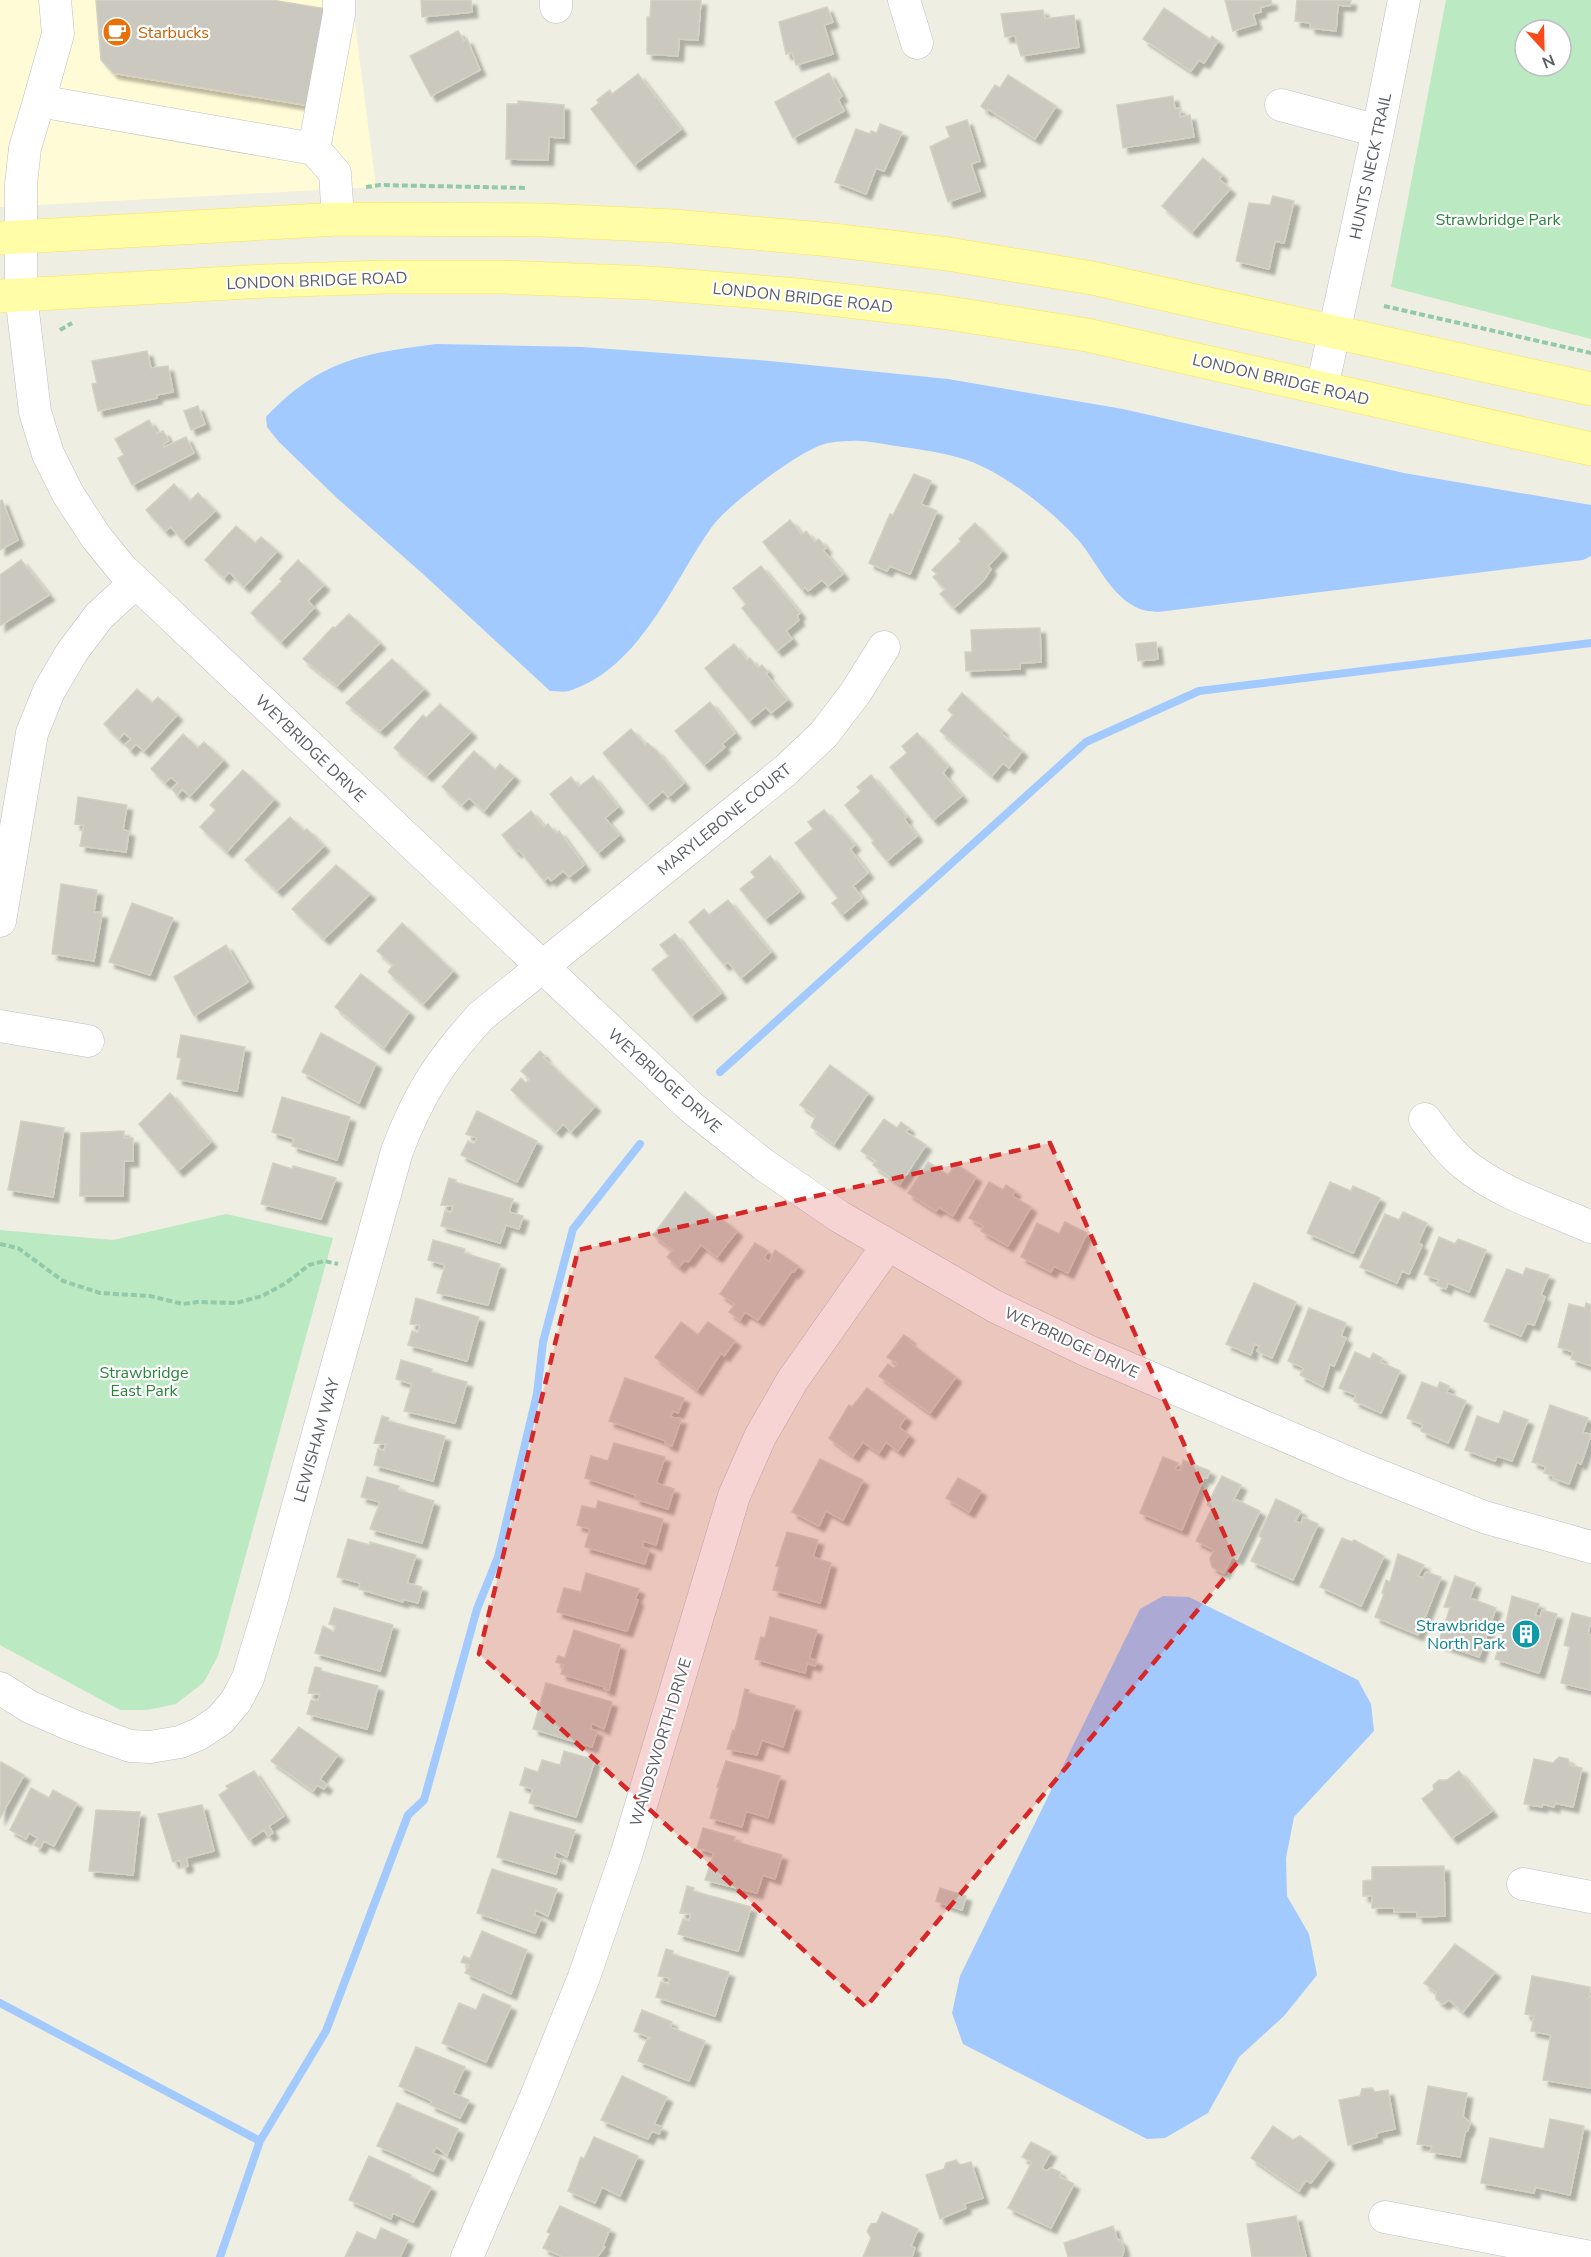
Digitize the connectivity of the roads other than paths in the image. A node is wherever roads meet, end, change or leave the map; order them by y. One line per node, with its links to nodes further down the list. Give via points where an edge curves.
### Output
1 (55, 0): 6 (street, WEYBRIDGE DRIVE, via 58,34)
2 (339, 0): 9 (street)
3 (904, 0): 5 (street)
4 (1404, 0): 8 (street, HUNTS NECK TRAIL)
5 (916, 43)
6 (39, 101): 9 (street); 11 (street, WEYBRIDGE DRIVE, via 25,148)
7 (1281, 105): 8 (street)
8 (1378, 131): 13 (street, HUNTS NECK TRAIL)
9 (314, 149): 10 (street, via 335,173)
10 (338, 219): 11 (main road); 13 (main road, via 542,220 832,240 1092,278)
11 (11, 238): 12 (street, WEYBRIDGE DRIVE)
12 (10, 296): 14 (main road, LONDON BRIDGE ROAD, via 384,277 650,283 953,314 1087,335); 17 (street, WEYBRIDGE DRIVE, via 48,454 96,537)
13 (1335, 331): 14 (street, HUNTS NECK TRAIL); 15 (main road)
14 (1322, 388): 16 (main road, LONDON BRIDGE ROAD)
15 (1591, 389)
16 (1591, 449)
17 (136, 582): 19 (street, via 92,625 72,652 49,691 32,733); 20 (street, WEYBRIDGE DRIVE)
18 (884, 647): 20 (street, MARYLEBONE COURT, via 830,725 786,770)
19 (0, 921)
20 (541, 967): 25 (street, WEYBRIDGE DRIVE, via 691,1107 764,1165); 27 (street, LEWISHAM WAY, via 481,1016 451,1049 410,1118 397,1151 271,1602 248,1678 236,1701 220,1720 199,1734 180,1742 130,1746 30,1707)
21 (0, 1026): 22 (street)
22 (88, 1041)
23 (1425, 1119): 24 (street, via 1467,1167 1496,1186)
24 (1591, 1227)
25 (887, 1246): 26 (street, WEYBRIDGE DRIVE, via 994,1306 1088,1351 1326,1453 1484,1517); 31 (street, WANDSWORTH DRIVE, via 792,1381 760,1437 734,1496 627,1852 584,1977)
26 (1591, 1547)
27 (0, 1688)
28 (1523, 1884): 29 (street)
29 (1591, 1897)
30 (1385, 2217): 32 (street)
31 (467, 2257)
32 (1591, 2257)

